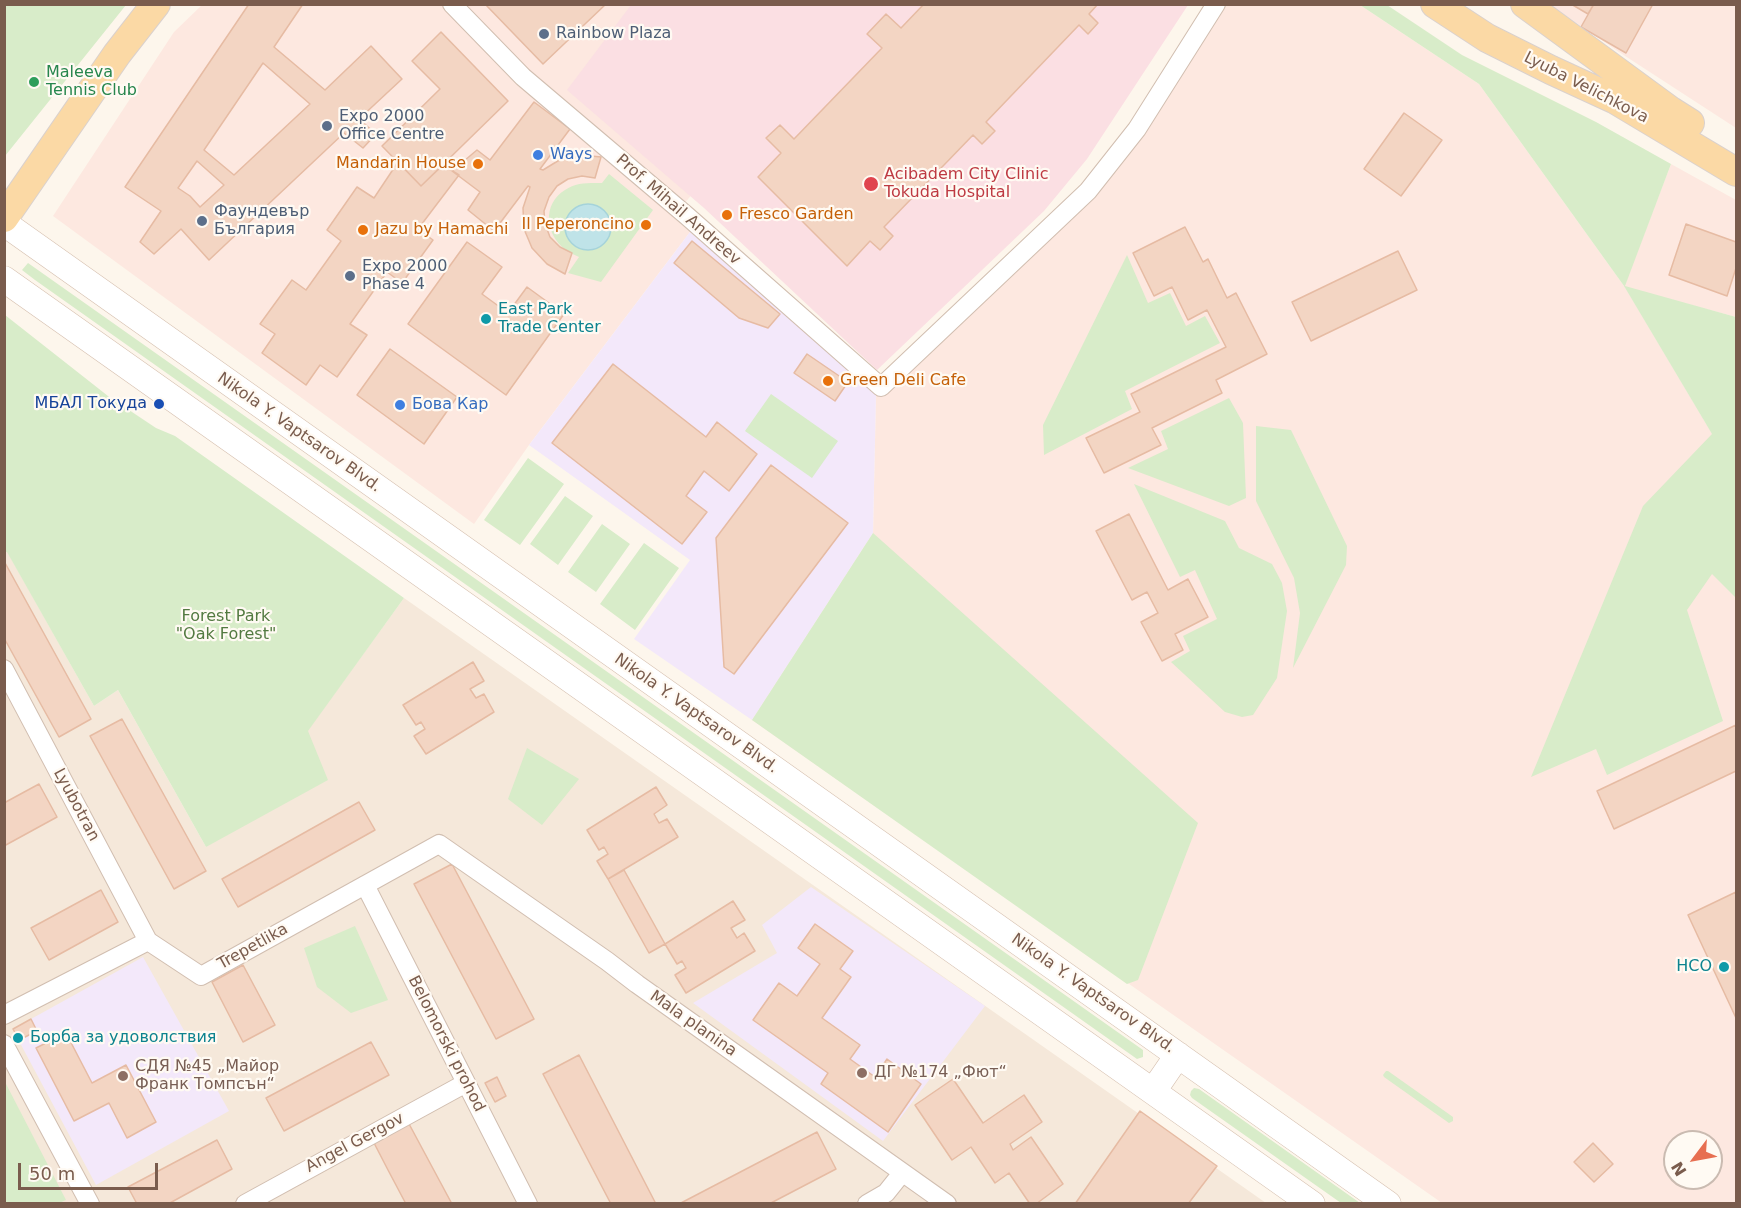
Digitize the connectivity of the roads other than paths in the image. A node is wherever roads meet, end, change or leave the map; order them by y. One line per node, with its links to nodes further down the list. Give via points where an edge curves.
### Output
1 (156, 4): 9 (main road)
2 (452, 4): 3 (street, Prof. Mihail Andreev, via 523,77 881,387 1088,190 1137,129)
3 (1216, 4)
4 (1456, 4): 6 (main road)
5 (1526, 4): 7 (main road, Lyuba Velichkova, via 1671,111)
6 (1435, 5): 8 (main road, Lyuba Velichkova, via 1487,38 1614,99)
7 (1737, 148)
8 (1737, 172)
9 (4, 218)
10 (4, 223): 18 (main road, Nikola Y. Vaptsarov Blvd.)
11 (4, 279): 20 (main road)
12 (4, 669): 15 (street, Lyubotran)
13 (439, 844): 14 (street, Trepetlika); 21 (street, Mala planina)
14 (365, 885): 15 (street, Trepetlika, via 201,976); 19 (street, Belomorski prohod)
15 (148, 940): 16 (street)
16 (4, 1015)
17 (4, 1044): 23 (street)
18 (1178, 1055): 20 (main road); 29 (main road, Nikola Y. Vaptsarov Blvd.)
19 (466, 1083): 24 (street, Angel Gergov); 25 (street, Belomorski prohod)
20 (1154, 1090): 28 (main road)
21 (902, 1173): 22 (street); 27 (street, Mala planina)
22 (884, 1198): 26 (street)
23 (90, 1203)
24 (245, 1203)
25 (528, 1203)
26 (867, 1203)
27 (947, 1203)
28 (1312, 1203)
29 (1388, 1203)

